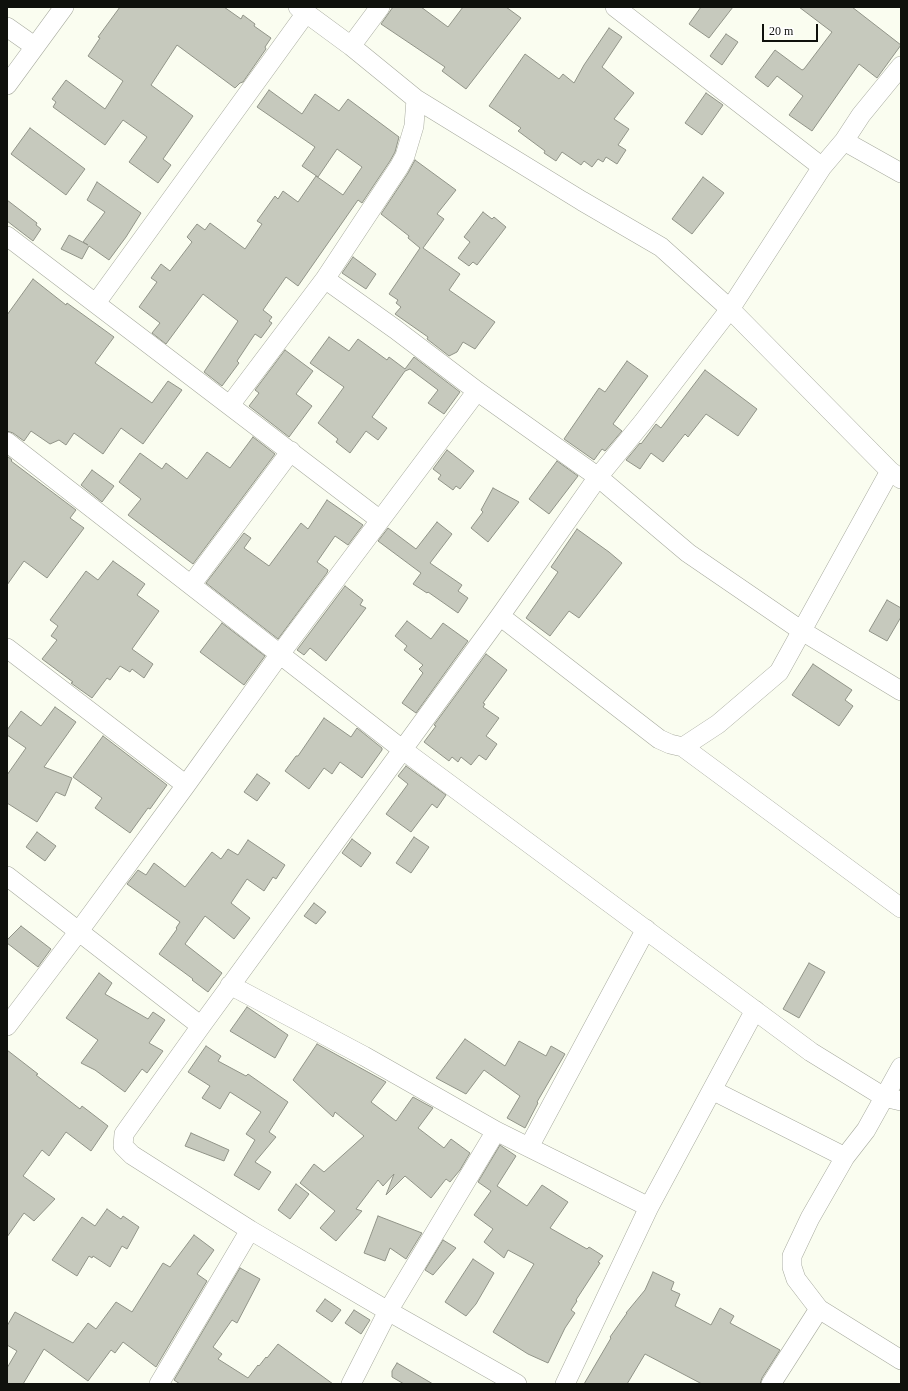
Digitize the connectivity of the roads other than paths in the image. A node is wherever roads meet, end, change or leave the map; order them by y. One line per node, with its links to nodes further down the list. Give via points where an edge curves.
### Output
1 (64, 7): 6 (street)
2 (380, 7): 7 (street)
3 (615, 7): 12 (street)
4 (302, 10): 7 (street); 16 (street)
5 (7, 27): 6 (street)
6 (34, 46): 9 (street)
7 (351, 46): 10 (street)
8 (901, 66): 11 (street, via 861,115)
9 (7, 85)
10 (416, 98): 15 (street, via 414,126 405,156); 17 (street, via 661,247)
11 (844, 141): 12 (street); 13 (street)
12 (822, 167): 17 (street)
13 (901, 173)
14 (7, 236): 16 (street)
15 (325, 279): 18 (street); 19 (street)
16 (96, 303): 19 (street)
17 (730, 309): 22 (street); 23 (street)
18 (476, 391): 23 (street); 24 (street)
19 (230, 405): 21 (street)
20 (7, 442): 25 (street)
21 (291, 451): 24 (street); 25 (street)
22 (896, 475): 27 (street)
23 (598, 477): 26 (street); 27 (street, via 688,553)
24 (380, 520): 29 (street)
25 (191, 585): 29 (street)
26 (500, 616): 31 (street, via 659,739); 32 (street)
27 (802, 631): 30 (street); 31 (street, via 779,672 718,724)
28 (7, 648): 33 (street)
29 (280, 654): 32 (street); 33 (street)
30 (901, 691)
31 (683, 747): 35 (street)
32 (403, 750): 36 (street); 38 (street)
33 (186, 786): 37 (street)
34 (7, 876): 37 (street)
35 (901, 908)
36 (646, 929): 39 (street); 46 (street)
37 (79, 931): 40 (street); 41 (street)
38 (230, 985): 41 (street); 45 (street, via 364,1056)
39 (754, 1010): 43 (street); 44 (street, via 811,1052)
40 (7, 1026)
41 (201, 1026): 49 (street, via 124,1134 123,1146 132,1155)
42 (901, 1067): 44 (street)
43 (712, 1090): 47 (street); 48 (street)
44 (893, 1099): 47 (street)
45 (496, 1131): 46 (street); 51 (street)
46 (529, 1147): 48 (street)
47 (845, 1157): 50 (street, via 810,1218 792,1256 796,1280)
48 (649, 1207): 56 (street)
49 (250, 1230): 51 (street); 53 (street)
50 (819, 1309): 52 (street); 57 (street)
51 (388, 1311): 54 (street); 55 (street)
52 (901, 1360)
53 (159, 1384)
54 (351, 1384)
55 (517, 1384)
56 (565, 1384)
57 (771, 1384)

